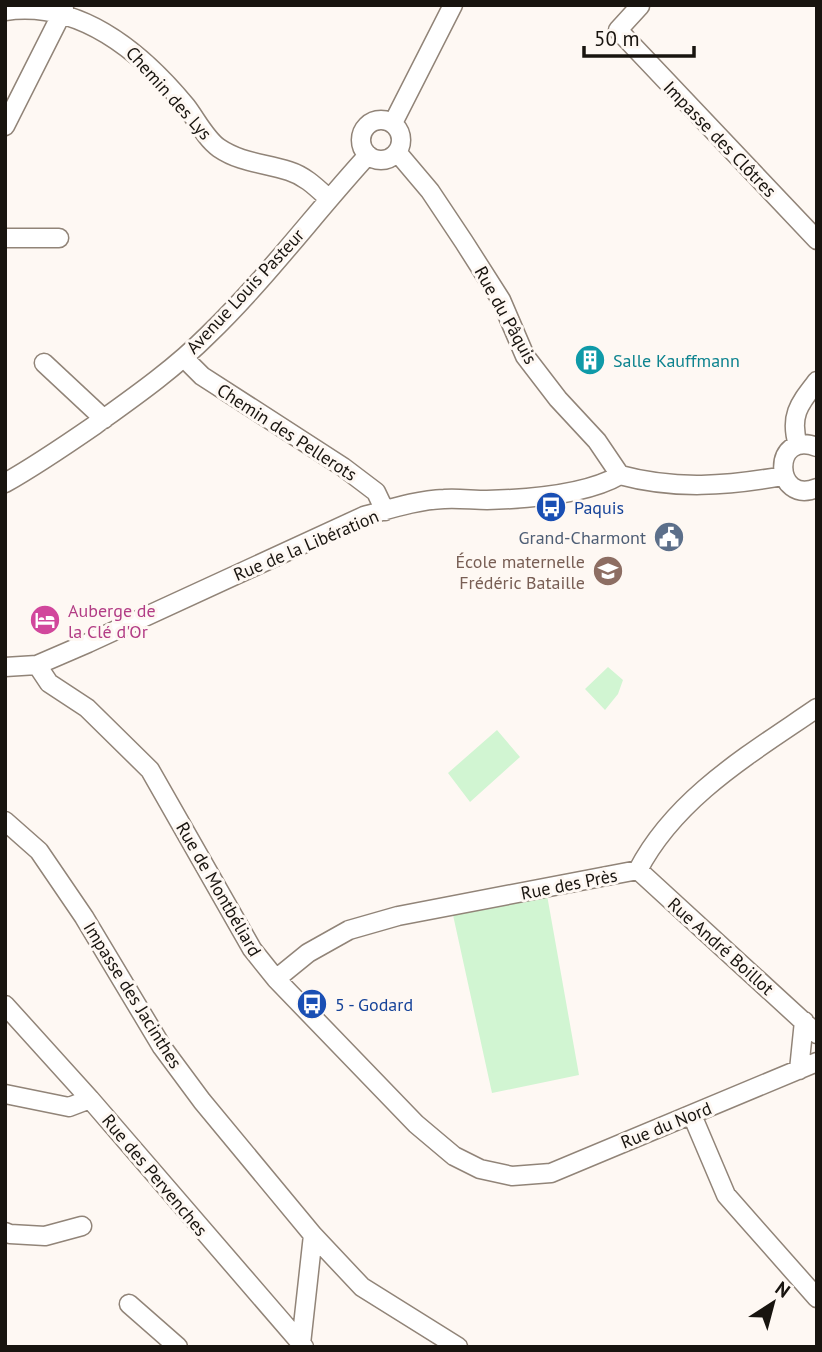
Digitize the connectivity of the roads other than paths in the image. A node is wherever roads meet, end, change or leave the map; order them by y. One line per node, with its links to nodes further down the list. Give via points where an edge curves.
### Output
1 (453, 5): 5 (street)
2 (640, 6): 12 (street, Impasse des Clôtres, via 618,30)
3 (64, 9): 4 (street, Chemin des Lys, via 26,6); 6 (street); 9 (street, Chemin des Lys, via 110,29 131,47 218,147 251,163 290,171)
4 (5, 11)
5 (393, 123): 7 (street, via 400,132); 8 (street, via 370,123 362,132)
6 (5, 126)
7 (397, 152): 8 (street, via 388,158); 19 (street, Rue du Pâquis, via 430,191 501,300 525,356)
8 (368, 155): 9 (street, Avenue Louis Pasteur)
9 (328, 198): 13 (street, Avenue Louis Pasteur, via 267,272)
10 (5, 238): 11 (street)
11 (59, 238)
12 (817, 240)
13 (184, 358): 16 (street, Avenue Louis Pasteur); 23 (street, Chemin des Pellerots, via 202,376 343,467 376,492)
14 (44, 363): 16 (street)
15 (817, 381): 17 (street, via 798,405)
16 (104, 419): 21 (street, Avenue Louis Pasteur)
17 (798, 445): 18 (street); 20 (street, via 782,462)
18 (817, 447)
19 (620, 475): 20 (street, via 677,485 726,485); 23 (street, Rue de la Libération, via 545,496 442,499)
20 (783, 476): 22 (street, via 803,491)
21 (5, 483)
22 (817, 488)
23 (385, 510): 24 (street, Rue de la Libération)
24 (37, 665): 25 (street, Rue de la Libération); 29 (street, Rue de Montbéliard, via 49,683 87,708 150,769 246,939)
25 (5, 667)
26 (817, 708): 28 (street, Rue des Près, via 712,782 666,826)
27 (5, 821): 41 (street, Impasse des Jacinthes, via 39,851 84,916 162,1047)
28 (638, 870): 29 (street, Rue des Près, via 398,916 349,930 308,953); 31 (street, Rue André Boillot)
29 (276, 979): 38 (street, Rue de Montbéliard, via 416,1124 454,1156 480,1169)
30 (5, 1005): 36 (street, Rue des Pervenches)
31 (804, 1021): 32 (street, Rue André Boillot); 34 (street)
32 (817, 1034)
33 (817, 1062): 34 (street, Rue du Nord)
34 (799, 1070): 37 (street, Rue du Nord)
35 (5, 1094): 36 (street, via 69,1108)
36 (90, 1099): 44 (street, Rue des Pervenches)
37 (692, 1115): 38 (street, Rue du Nord, via 551,1173); 42 (street, via 726,1195)
38 (512, 1176)
39 (82, 1226): 40 (street, via 44,1236)
40 (5, 1232)
41 (313, 1235): 44 (street); 46 (street, Impasse des Jacinthes, via 362,1287)
42 (817, 1298)
43 (130, 1304): 45 (street)
44 (302, 1345)
45 (178, 1347)
46 (458, 1347)

